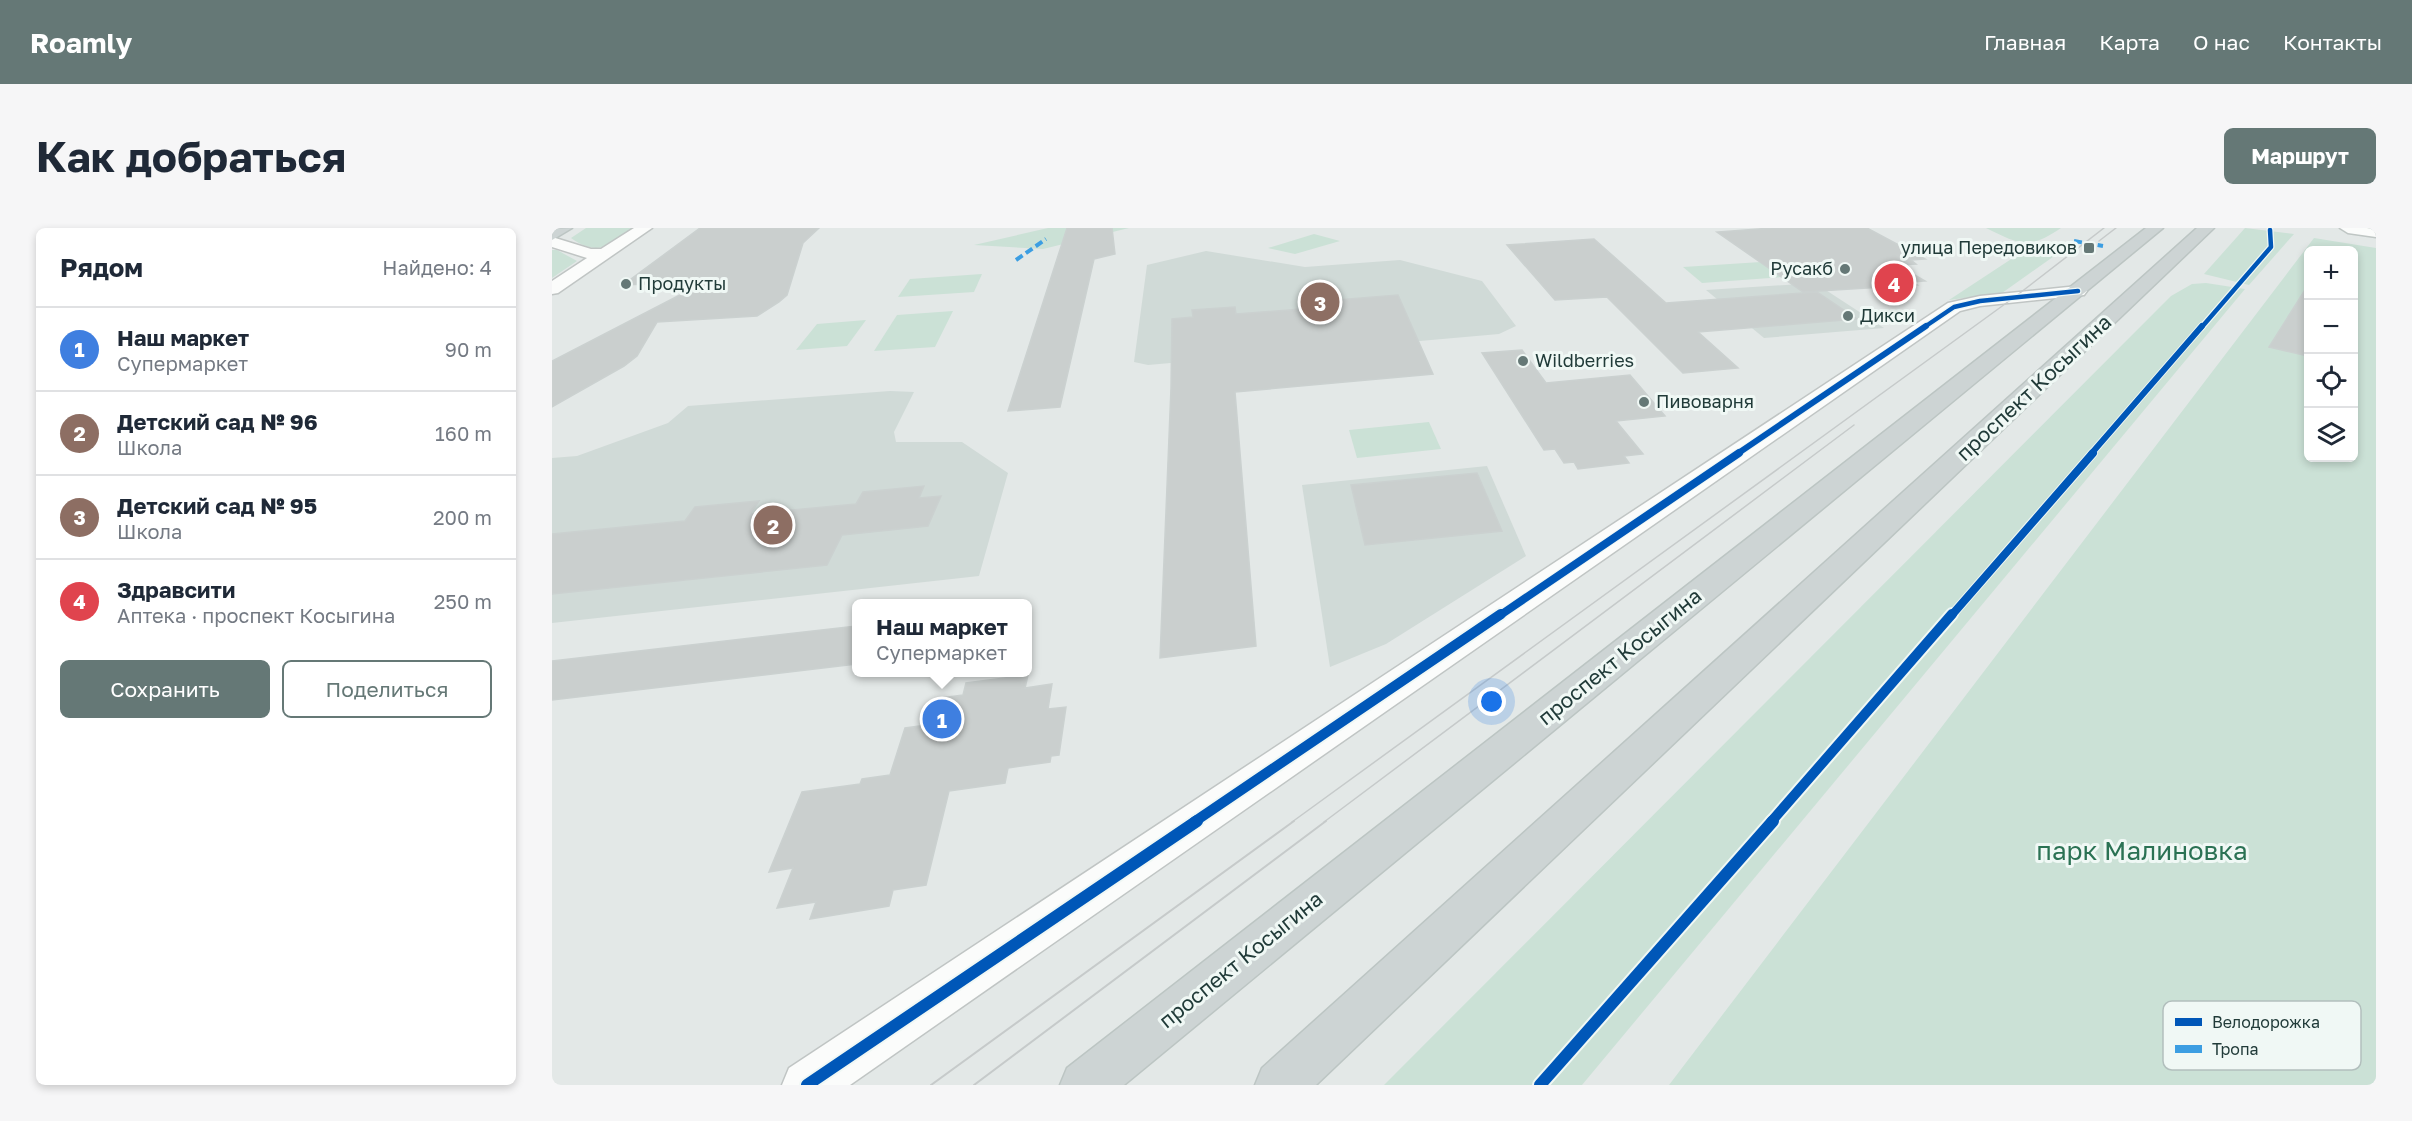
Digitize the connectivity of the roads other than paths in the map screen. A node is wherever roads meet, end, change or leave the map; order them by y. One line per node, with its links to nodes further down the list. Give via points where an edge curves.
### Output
1 (564, 228): 7 (main road)
2 (644, 228): 9 (street)
3 (2155, 228): 11 (main road, проспект Косыгина)
4 (2206, 228): 14 (main road, проспект Косыгина)
5 (2348, 228): 6 (street)
6 (2376, 232)
7 (552, 235)
8 (552, 242): 9 (street, via 590,254)
9 (604, 254): 10 (street)
10 (552, 289)
11 (2078, 291): 12 (street, via 1954,307); 13 (main road, проспект Косыгина)
12 (807, 1085)
13 (1085, 1085)
14 (1280, 1085)

